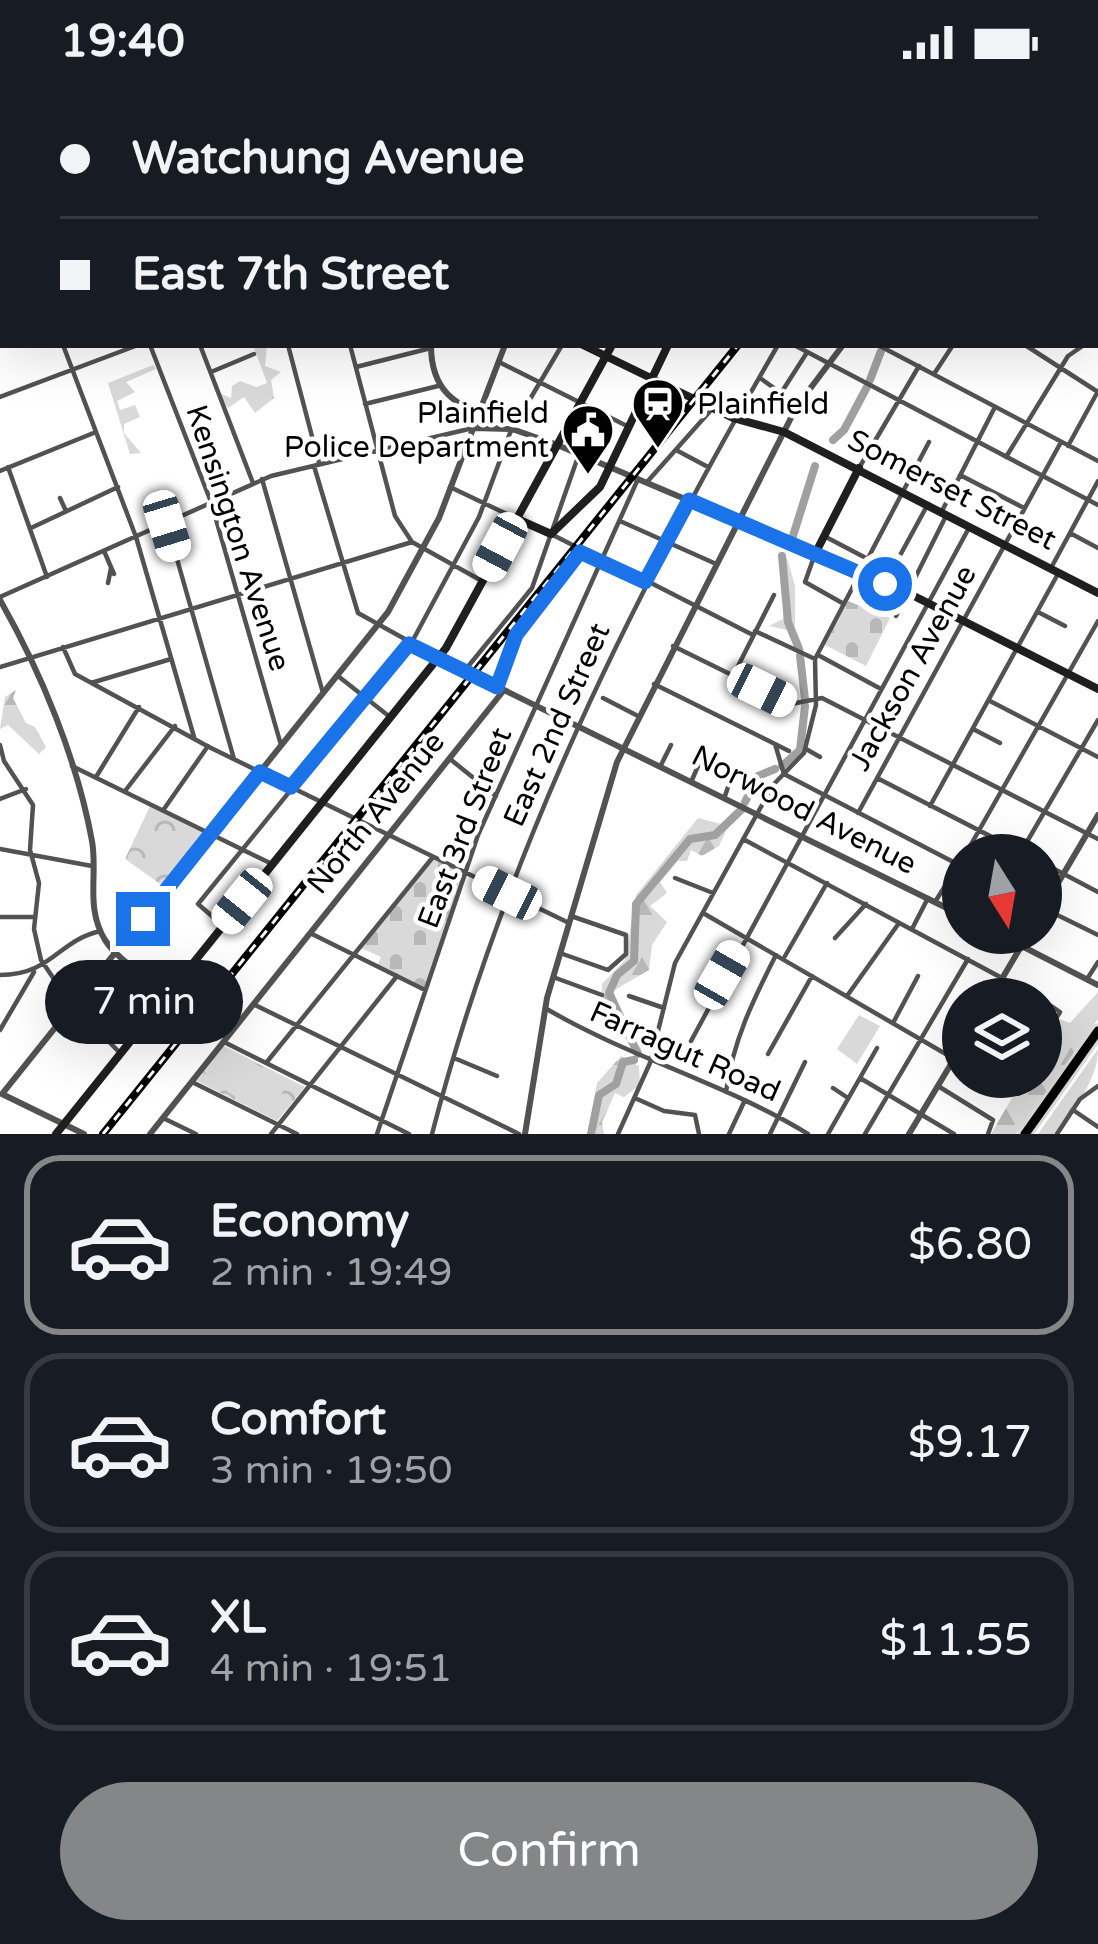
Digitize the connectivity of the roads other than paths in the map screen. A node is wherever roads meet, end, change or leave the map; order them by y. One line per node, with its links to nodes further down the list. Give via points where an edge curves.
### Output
1 (64, 348): 28 (street)
2 (130, 348): 28 (street)
3 (151, 348): 79 (street, Kensington Avenue)
4 (201, 348): 30 (street)
5 (289, 348): 61 (street)
6 (351, 348): 27 (street)
7 (424, 348): 27 (street)
8 (431, 348): 35 (street)
9 (504, 348): 24 (street)
10 (560, 348): 34 (street)
11 (590, 348): 23 (main road, Somerset Street)
12 (610, 348): 23 (main road)
13 (666, 348): 32 (main road)
14 (776, 348): 33 (street, East 2nd Street)
15 (800, 348): 21 (street)
16 (841, 348): 25 (street)
17 (884, 348): 26 (street)
18 (951, 348): 31 (street)
19 (1029, 348): 29 (street)
20 (1081, 348): 29 (street)
21 (807, 352): 25 (street); 33 (street, via 782,393)
22 (254, 353): 30 (street)
23 (605, 356): 32 (main road, Somerset Street); 39 (main road)
24 (499, 362): 34 (street); 43 (street)
25 (829, 364): 38 (street); 51 (street)
26 (919, 366): 31 (street); 38 (street)
27 (356, 367): 40 (street)
28 (73, 368): 37 (street); 50 (street)
29 (1058, 370): 36 (street); 45 (street)
30 (211, 373): 72 (street)
31 (934, 374): 41 (street)
32 (650, 378): 42 (main road, Somerset Street); 47 (main road)
33 (760, 378): 44 (street, East 2nd Street)
34 (539, 383): 39 (street); 49 (street)
35 (439, 386): 40 (street); 43 (street)
36 (1098, 392): 55 (street, Jackson Avenue)
37 (0, 397)
38 (899, 400): 53 (street); 64 (street)
39 (578, 403): 47 (street); 54 (main road)
40 (364, 404): 56 (street)
41 (995, 406): 45 (street); 53 (street)
42 (712, 409): 44 (main road, Somerset Street); 57 (street)
43 (480, 414): 46 (street); 48 (street)
44 (735, 418): 51 (main road, Somerset Street); 63 (street, East 2nd Street)
45 (1025, 423): 55 (street); 59 (street)
46 (501, 424): 49 (street)
47 (627, 426): 62 (main road)
48 (473, 428): 49 (street); 56 (street); 73 (street)
49 (512, 429): 54 (street); 80 (street)
50 (96, 432): 65 (street); 74 (street)
51 (784, 432): 64 (main road, Somerset Street); 87 (street)
52 (929, 442): 75 (street)
53 (977, 442): 59 (street); 66 (street)
54 (555, 444): 58 (street); 86 (main road)
55 (1065, 444): 60 (street); 67 (street, Jackson Avenue)
56 (376, 448): 61 (street); 97 (street, via 387,500)
57 (676, 450): 63 (street); 71 (street)
58 (579, 454): 62 (street); 90 (street)
59 (1006, 457): 67 (street)
60 (1098, 461)
61 (316, 464): 69 (street); 108 (street)
62 (610, 466): 68 (street); 90 (main road, via 595,494)
63 (708, 467): 77 (street, East 2nd Street)
64 (859, 468): 75 (main road, Somerset Street); 95 (main road)
65 (4, 469): 92 (street)
66 (960, 475): 83 (street); 85 (street)
67 (1042, 475): 78 (street); 83 (street, Jackson Avenue)
68 (638, 478): 71 (street); 88 (street, East 3rd Street)
69 (262, 479): 72 (street); 113 (street)
70 (1098, 481): 78 (street)
71 (647, 482): 77 (street)
72 (253, 483): 79 (street)
73 (450, 487): 80 (street); 101 (street)
74 (118, 488): 84 (street); 96 (street)
75 (903, 490): 81 (main road, Somerset Street); 105 (street)
76 (60, 498): 84 (street)
77 (689, 500): 87 (street); 98 (street, East 2nd Street)
78 (1088, 500): 82 (street); 93 (street)
79 (211, 502): 89 (street); 120 (street, Kensington Avenue)
80 (483, 503): 86 (street); 109 (street)
81 (928, 503): 85 (main road, Somerset Street); 117 (street)
82 (1098, 505)
83 (1024, 508): 99 (street, Jackson Avenue)
84 (66, 511): 92 (street)
85 (944, 512): 91 (main road, Somerset Street); 118 (street)
86 (515, 518): 94 (main road); 114 (main road)
87 (737, 519): 104 (street); 107 (street)
88 (619, 520): 98 (street); 106 (street, East 3rd Street)
89 (167, 524): 96 (street); 126 (street)
90 (558, 524): 94 (main road)
91 (970, 526): 99 (main road, Somerset Street); 124 (street)
92 (31, 528): 112 (street)
93 (1070, 533): 100 (street); 110 (street)
94 (550, 534): 103 (street); 144 (street, via 532,588)
95 (824, 536): 104 (main road); 105 (street)
96 (136, 537): 102 (street); 129 (street)
97 (412, 542): 101 (street); 108 (street)
98 (667, 542): 107 (street); 115 (street, East 2nd Street)
99 (1005, 544): 110 (main road, Somerset Street); 130 (street, Jackson Avenue)
100 (1098, 548)
101 (423, 549): 109 (street); 133 (street)
102 (104, 551): 112 (street); 116 (street, via 113,571)
103 (580, 552): 106 (street); 150 (street, via 516,635)
104 (815, 554): 111 (main road); 123 (street, via 806,582)
105 (866, 558): 111 (street)
106 (602, 560): 115 (street); 158 (street, East 3rd Street)
107 (714, 562): 125 (street)
108 (342, 563): 113 (street); 133 (street, via 358,613)
109 (453, 565): 114 (street); 135 (street)
110 (1055, 570): 119 (main road, Somerset Street); 127 (street)
111 (859, 572): 117 (main road); 123 (street)
112 (47, 577): 122 (street)
113 (290, 578): 120 (street); 153 (street)
114 (482, 580): 142 (main road)
115 (645, 582): 125 (street); 164 (street, East 2nd Street)
116 (108, 583)
117 (885, 584): 118 (main road)
118 (908, 592): 124 (main road); 128 (street)
119 (1098, 592)
120 (238, 594): 126 (street); 172 (street, Kensington Avenue)
121 (774, 595): 134 (street)
122 (0, 598): 140 (street)
123 (844, 604): 139 (street)
124 (928, 604): 130 (main road); 151 (street)
125 (692, 606): 134 (street); 136 (street)
126 (192, 608): 129 (street); 182 (street)
127 (1038, 612): 132 (street); 138 (street)
128 (896, 616)
129 (158, 617): 137 (street); 141 (street)
130 (963, 620): 138 (main road); 169 (street, Jackson Avenue)
131 (1098, 621): 145 (street)
132 (1064, 626)
133 (377, 627): 135 (street); 146 (street)
134 (754, 633): 139 (street); 147 (street)
135 (409, 644): 142 (street); 154 (street)
136 (673, 646): 147 (street); 149 (street)
137 (63, 647): 140 (street); 148 (street, via 75,674)
138 (1018, 647): 145 (main road); 157 (street)
139 (813, 657): 151 (street); 156 (street)
140 (29, 658): 143 (street); 185 (street)
141 (171, 658): 148 (street); 168 (street)
142 (439, 658): 144 (street, Norwood Avenue); 161 (main road)
143 (0, 667)
144 (464, 671): 150 (street, Norwood Avenue)
145 (1068, 674): 152 (main road); 165 (street)
146 (337, 675): 153 (street); 154 (street)
147 (733, 676): 156 (street, via 791,704)
148 (91, 683): 159 (street)
149 (654, 684): 160 (street); 171 (street)
150 (501, 688): 158 (street, Norwood Avenue); 183 (street, North Avenue)
151 (881, 689): 162 (street)
152 (1098, 689)
153 (323, 693): 172 (street)
154 (364, 697): 161 (street); 194 (street)
155 (603, 698): 160 (street)
156 (809, 700): 162 (street); 177 (street)
157 (990, 701): 165 (street); 167 (street)
158 (536, 706): 164 (street, Norwood Avenue); 199 (street, East 3rd Street)
159 (139, 707): 166 (street); 191 (street)
160 (638, 716): 176 (street)
161 (390, 717): 202 (main road)
162 (864, 719): 169 (street); 198 (street)
163 (1098, 719): 178 (street)
164 (579, 726): 176 (street, Norwood Avenue); 233 (street, East 2nd Street)
165 (1040, 726): 178 (street); 197 (street)
166 (175, 727): 168 (street); 196 (street)
167 (974, 729): 170 (street); 187 (street)
168 (194, 737): 175 (street)
169 (899, 737): 187 (street); 192 (street, Jackson Avenue)
170 (1000, 743)
171 (775, 744): 179 (street); 189 (street)
172 (281, 745): 188 (street)
173 (670, 745): 186 (street)
174 (0, 746): 195 (street)
175 (208, 746): 182 (street); 204 (street)
176 (623, 748): 186 (street, Norwood Avenue); 242 (street)
177 (806, 749): 180 (street); 189 (street)
178 (1082, 749): 181 (street); 206 (street)
179 (789, 751)
180 (820, 757)
181 (1098, 758)
182 (234, 759): 188 (street)
183 (450, 759): 199 (street); 216 (street, North Avenue)
184 (701, 759): 193 (street)
185 (70, 764): 191 (street); 226 (street)
186 (661, 765): 193 (street, Norwood Avenue)
187 (953, 765): 197 (street); 203 (street)
188 (260, 772): 194 (street); 210 (street)
189 (782, 773): 198 (street); 205 (street)
190 (732, 775): 200 (street)
191 (96, 777): 196 (street)
192 (877, 778): 203 (street); 207 (street, Jackson Avenue)
193 (692, 780): 200 (street, Norwood Avenue)
194 (291, 787): 202 (street); 219 (street)
195 (26, 789): 201 (street); 222 (street)
196 (125, 791): 204 (street)
197 (1003, 791): 206 (street); 209 (street)
198 (822, 795): 207 (street); 211 (street)
199 (496, 796): 227 (street, East 3rd Street)
200 (725, 796): 205 (street, Norwood Avenue)
201 (0, 799)
202 (321, 802): 216 (street); 225 (main road)
203 (930, 806): 209 (street)
204 (164, 809): 210 (street)
205 (758, 812): 211 (street, Norwood Avenue); 217 (street)
206 (1045, 812): 214 (street); 215 (street)
207 (858, 813): 221 (street)
208 (1098, 815): 215 (street)
209 (979, 831): 212 (street); 213 (street)
210 (211, 833): 219 (street); 251 (street)
211 (800, 834): 224 (street); 235 (street, Norwood Avenue)
212 (977, 834)
213 (985, 834)
214 (1034, 834)
215 (1088, 834): 218 (street); 228 (street)
216 (388, 836): 223 (street); 247 (street, North Avenue)
217 (743, 839): 224 (street); 234 (street)
218 (1098, 839)
219 (242, 848): 225 (street); 244 (street, via 198,904)
220 (0, 849): 222 (street)
221 (942, 852)
222 (32, 856): 226 (street); 239 (street)
223 (433, 857): 227 (street); 255 (street)
224 (785, 862): 230 (street); 249 (street)
225 (272, 863): 244 (main road)
226 (92, 866): 246 (street)
227 (465, 873): 233 (street); 269 (street, East 3rd Street)
228 (1063, 874): 232 (street)
229 (675, 878): 234 (street)
230 (826, 883): 236 (street); 256 (street)
231 (942, 887): 235 (street)
232 (1098, 892)
233 (507, 893): 242 (street); 290 (street, East 2nd Street)
234 (713, 893): 238 (street)
235 (932, 900): 237 (street, Norwood Avenue); 245 (street)
236 (866, 904): 243 (street); 250 (street)
237 (942, 905)
238 (703, 913): 249 (street); 277 (street, via 675,963)
239 (35, 916): 240 (street); 259 (street)
240 (0, 917)
241 (1062, 918): 248 (street)
242 (570, 919): 252 (street); 252 (street, via 626,934 626,955 608,970)
243 (900, 922): 245 (street); 273 (street)
244 (222, 925): 270 (main road)
245 (912, 929): 257 (street)
246 (101, 931): 251 (street); 259 (street, via 78,938)
247 (310, 933): 255 (street); 274 (street, North Avenue)
248 (1098, 935)
249 (744, 937): 256 (street); 283 (street)
250 (836, 938)
251 (116, 953): 270 (street); 275 (street)
252 (560, 953): 265 (street)
253 (1017, 954): 266 (street)
254 (1039, 954): 267 (street)
255 (354, 955): 262 (street); 279 (street)
256 (780, 957): 263 (street); 303 (street, via 740,1030)
257 (968, 959): 266 (street); 282 (street)
258 (1098, 962): 267 (street)
259 (45, 967): 260 (street); 275 (street)
260 (34, 972): 261 (street); 280 (street)
261 (0, 976)
262 (397, 976): 269 (street); 285 (street)
263 (812, 976): 273 (street); 289 (street)
264 (918, 976): 278 (street)
265 (553, 977): 271 (street); 276 (street)
266 (1002, 978)
267 (1087, 979): 268 (street)
268 (1098, 985)
269 (425, 990): 294 (street, East 3rd Street)
270 (167, 993): 288 (main road)
271 (602, 995)
272 (629, 996): 277 (street)
273 (847, 996): 278 (street)
274 (254, 1004): 279 (street); 284 (street, North Avenue)
275 (73, 1005): 288 (street); 304 (street)
276 (545, 1008): 293 (street, Farragut Road); 328 (street)
277 (664, 1008): 293 (street)
278 (892, 1023): 282 (street)
279 (297, 1025): 285 (street); 292 (street)
280 (0, 1030)
281 (1098, 1034): 338 (highway)
282 (921, 1039): 287 (street); 305 (street)
283 (691, 1041)
284 (224, 1042): 292 (street); 298 (street, North Avenue)
285 (341, 1047): 294 (street); 299 (street)
286 (877, 1048): 296 (street)
287 (942, 1052)
288 (120, 1053): 315 (main road)
289 (768, 1054)
290 (454, 1058): 295 (street); 306 (street, East 2nd Street)
291 (805, 1062): 312 (street)
292 (266, 1063): 299 (street)
293 (650, 1063): 303 (street, Farragut Road); 308 (street)
294 (397, 1074): 306 (street); 314 (street, East 3rd Street)
295 (497, 1076)
296 (860, 1078): 305 (street); 307 (street)
297 (942, 1080): 301 (street)
298 (192, 1082): 313 (street, North Avenue); 316 (street)
299 (310, 1086): 314 (street); 316 (street)
300 (1098, 1086): 310 (street)
301 (938, 1087): 311 (street); 337 (street, via 993,1120)
302 (833, 1088): 307 (street)
303 (727, 1092): 309 (street, Farragut Road)
304 (1, 1094): 315 (street)
305 (888, 1094): 311 (street); 334 (street)
306 (442, 1096): 327 (street, East 2nd Street); 328 (street)
307 (848, 1098): 333 (street)
308 (637, 1099): 318 (street); 329 (street, via 695,1115)
309 (746, 1100): 312 (street, Farragut Road); 330 (street)
310 (1075, 1107): 317 (street); 339 (street)
311 (921, 1114): 335 (street); 336 (street)
312 (780, 1117): 331 (street); 332 (street, Farragut Road)
313 (163, 1118): 321 (street, North Avenue); 322 (street)
314 (382, 1120): 325 (street, East 3rd Street); 326 (street)
315 (63, 1125): 319 (main road); 320 (street)
316 (279, 1125): 323 (street); 324 (street)
317 (1098, 1127)
318 (620, 1133)
319 (56, 1134)
320 (84, 1134)
321 (150, 1134)
322 (196, 1134)
323 (272, 1134)
324 (297, 1134)
325 (377, 1134)
326 (409, 1134)
327 (432, 1134)
328 (522, 1134)
329 (699, 1134)
330 (729, 1134)
331 (770, 1134)
332 (808, 1134)
333 (828, 1134)
334 (865, 1134)
335 (910, 1134)
336 (954, 1134)
337 (988, 1134)
338 (1027, 1134)
339 (1057, 1134)

